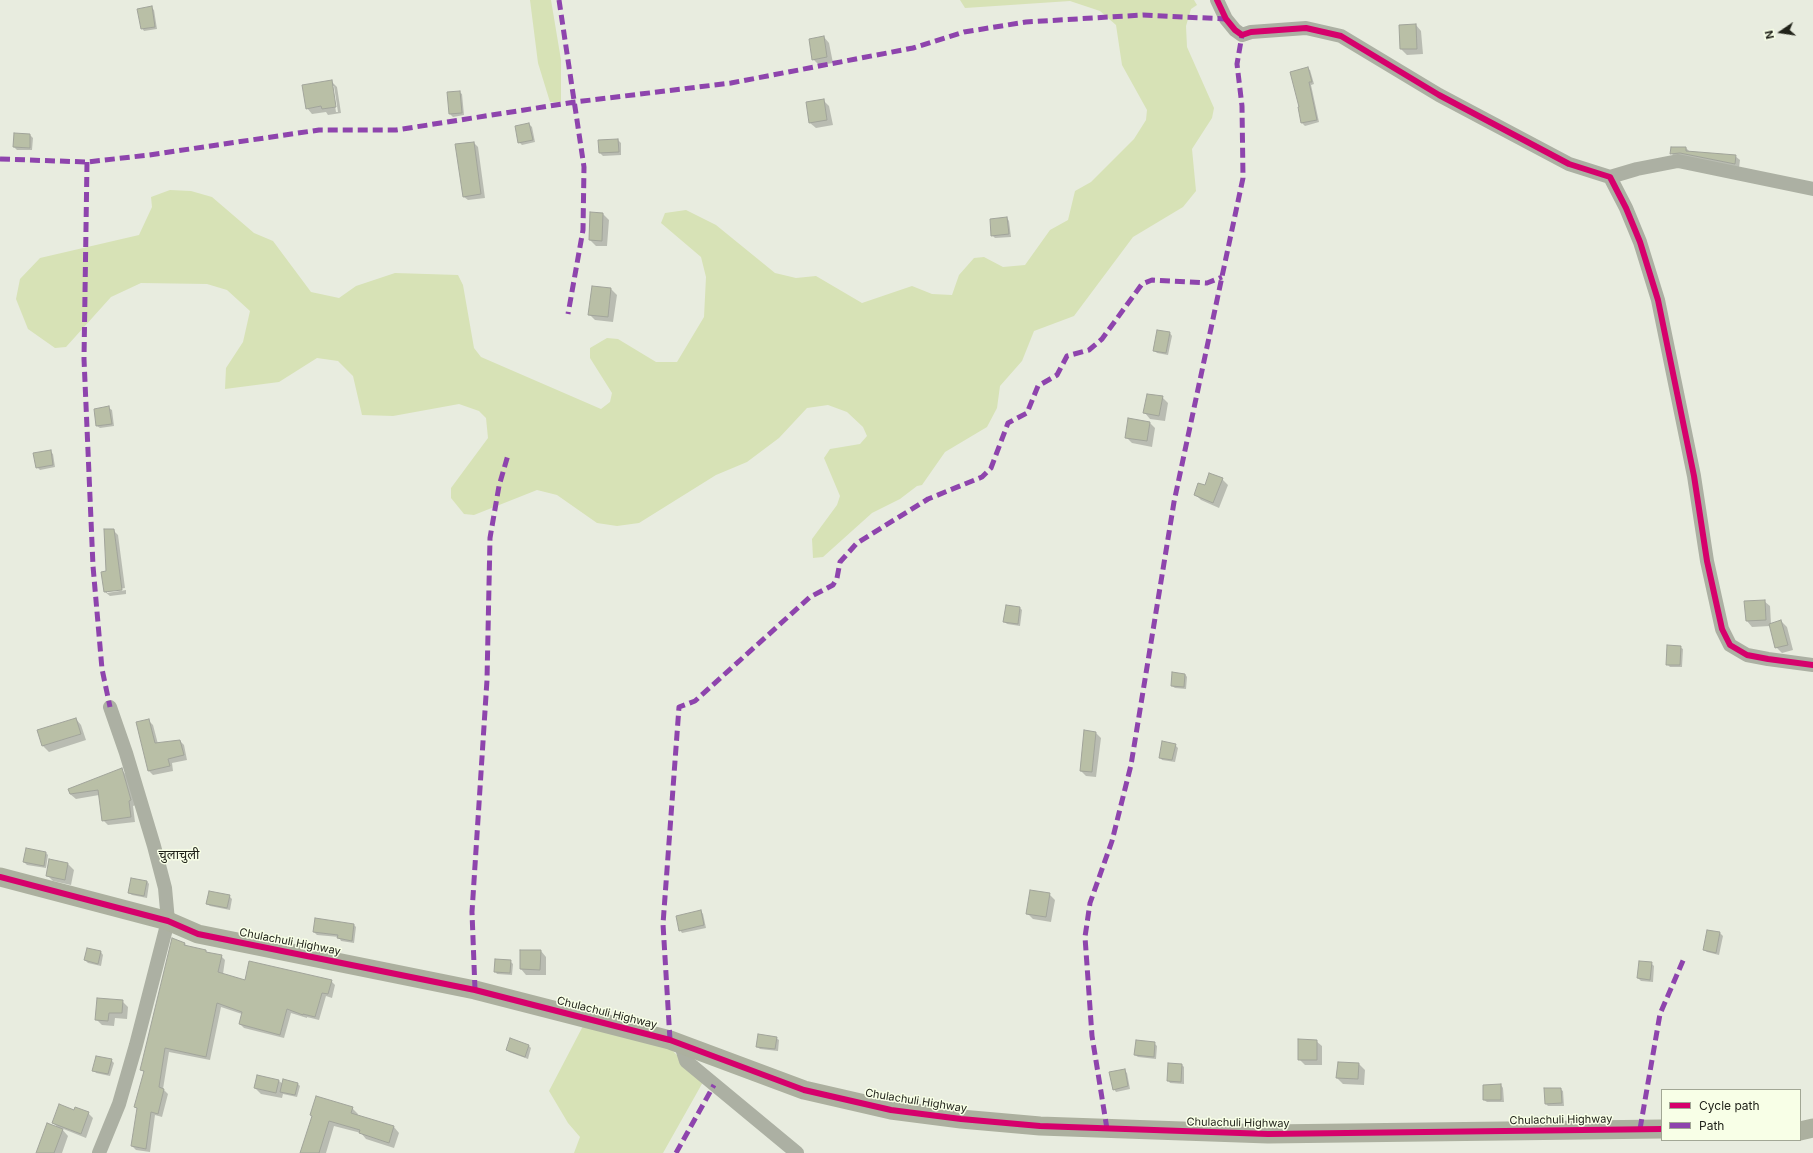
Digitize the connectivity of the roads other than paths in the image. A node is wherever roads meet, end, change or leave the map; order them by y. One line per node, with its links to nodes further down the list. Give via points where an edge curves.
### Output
1 (1217, 0): 2 (street, via 1226,19 1242,35 1251,32 1306,28 1341,36 1439,95 1568,164)
2 (1610, 177): 3 (street, via 1678,161); 4 (street, via 1635,228 1658,300 1694,476 1706,560 1722,629 1730,645 1747,655)
3 (1813, 189)
4 (1813, 665)
5 (110, 707): 7 (street, via 154,846 164,888)
6 (0, 876): 7 (street, Chulachuli Highway)
7 (168, 921): 8 (street, Chulachuli Highway, via 198,934 475,990); 12 (street, via 119,1104)
8 (681, 1045): 10 (street, Chulachuli Highway, via 804,1090 876,1107 1026,1125 1268,1134); 13 (street, via 686,1061)
9 (1813, 1128): 11 (street)
10 (1661, 1129)
11 (1801, 1131)
12 (99, 1153)
13 (797, 1153)

